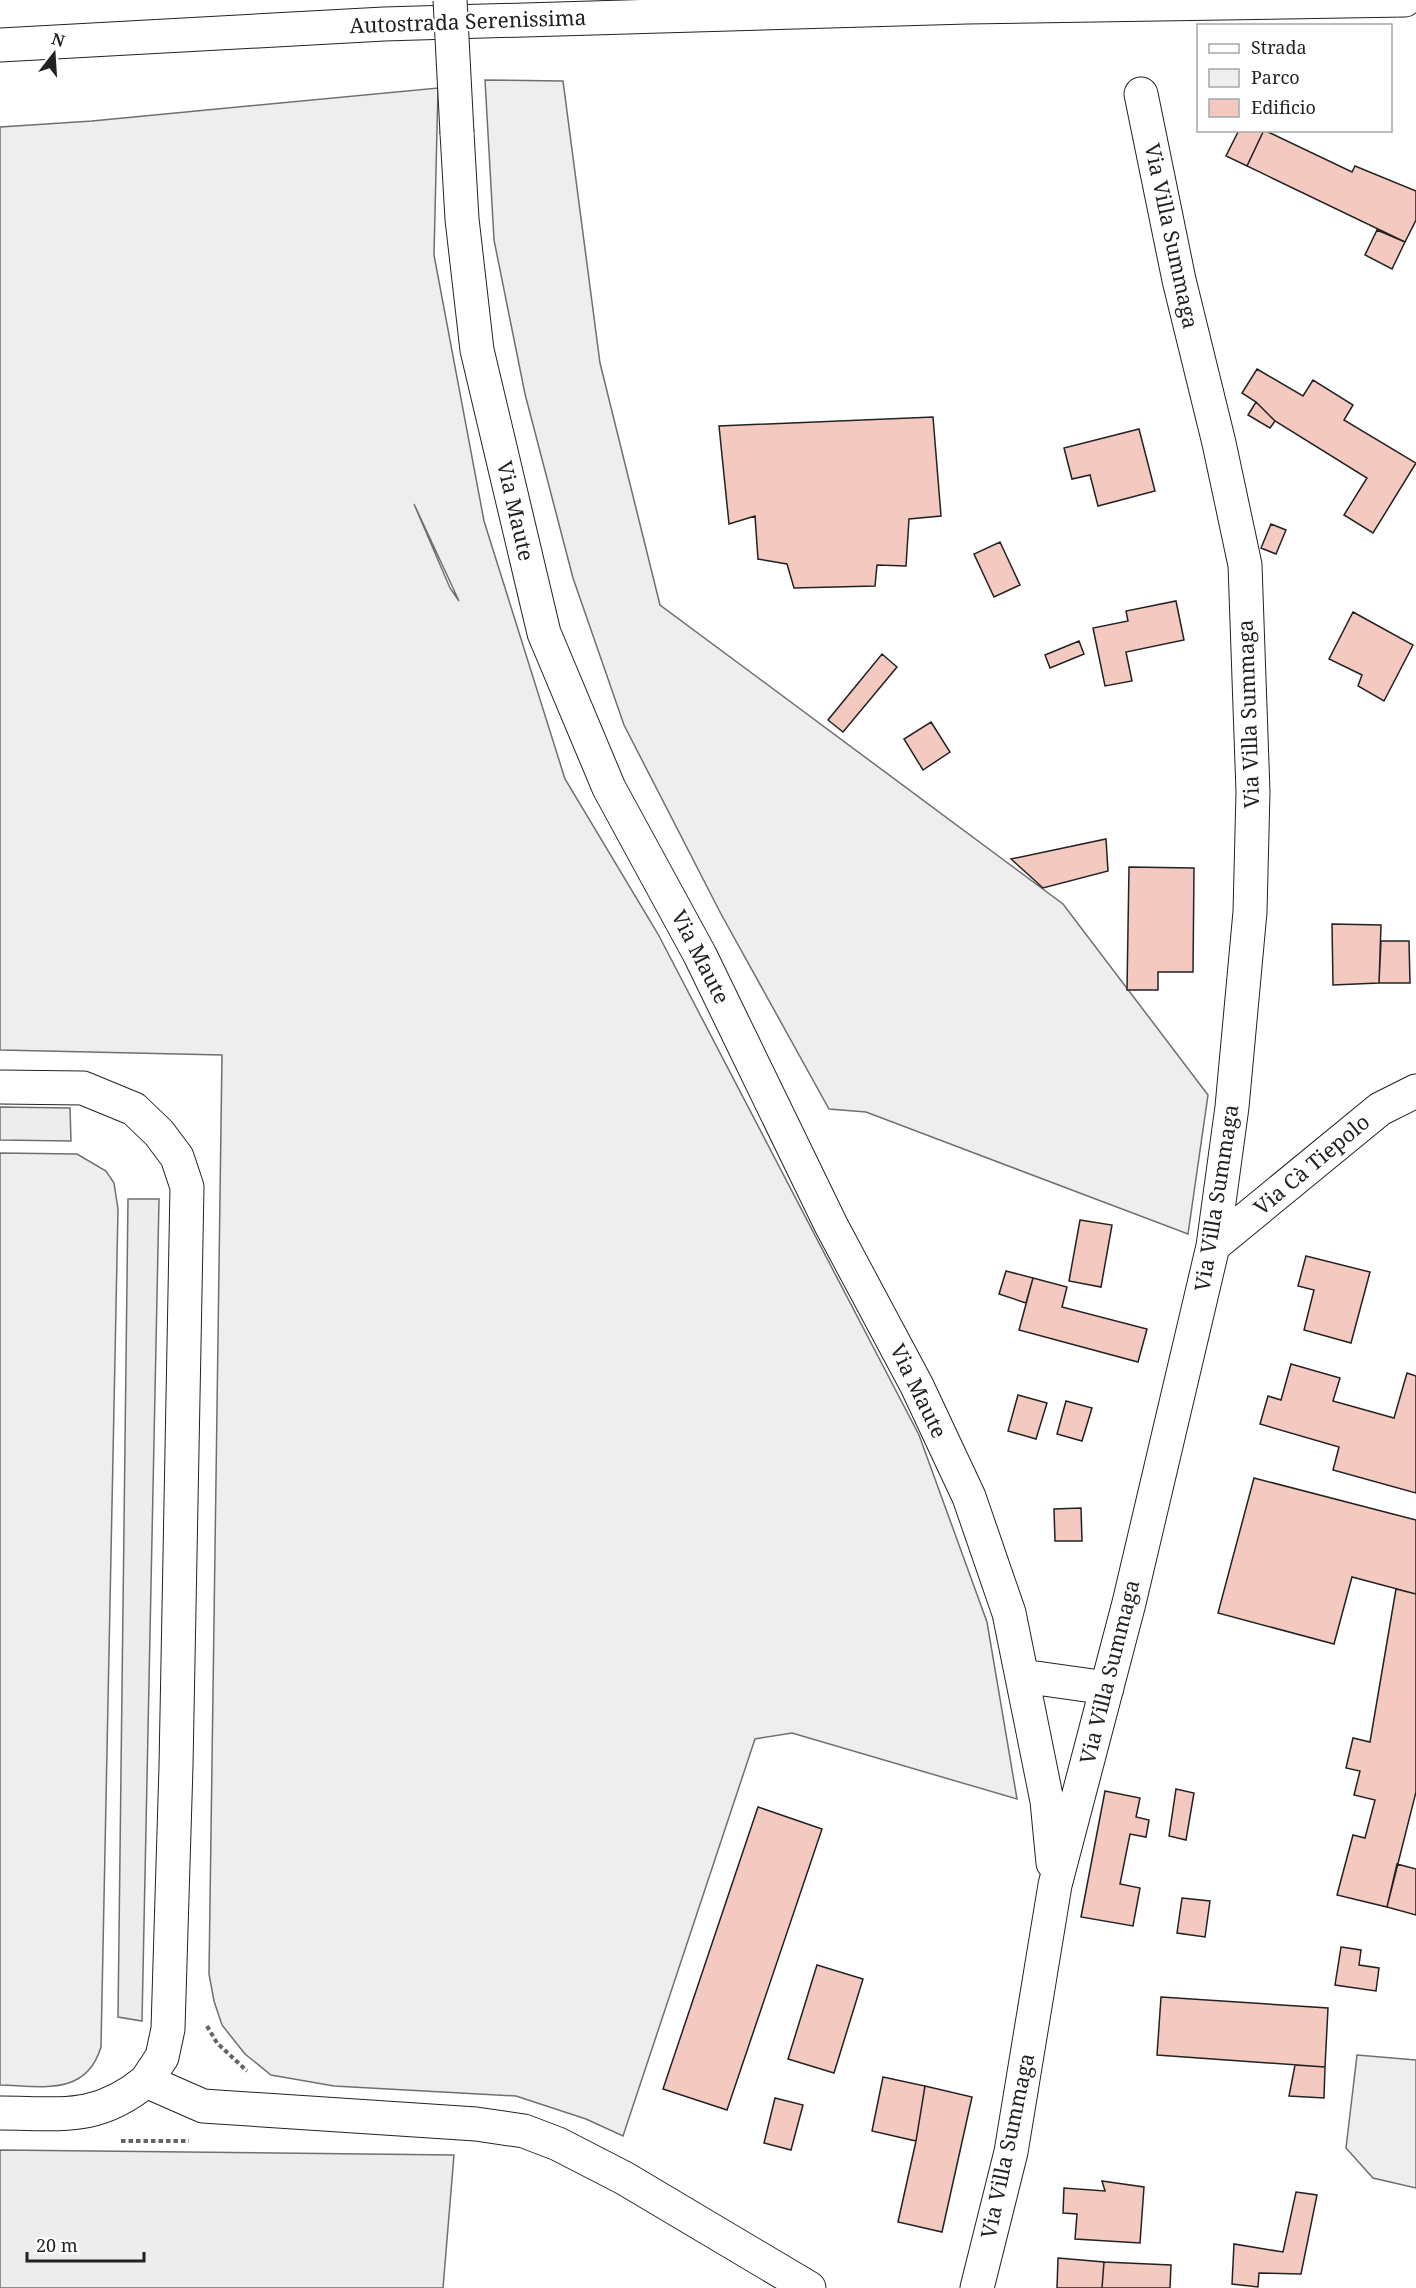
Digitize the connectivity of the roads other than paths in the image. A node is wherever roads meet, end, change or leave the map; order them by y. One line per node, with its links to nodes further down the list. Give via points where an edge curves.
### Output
1 (450, 0): 8 (main road, Via Maute, bridge, via 462,219 477,350 544,633 609,788 700,955 969,1497 1009,1614)
2 (1405, 0): 3 (main road, Autostrada Serenissima, via 967,7 384,24)
3 (0, 45)
4 (1141, 94): 7 (main road, Via Villa Summaga, via 1245,565 1253,792 1250,912 1232,1107)
5 (0, 1087): 11 (main road, via 83,1088 134,1109 177,1157 187,1187 168,2029 162,2057)
6 (1416, 1091): 7 (main road, Via Cà Tiepolo, via 1380,1109)
7 (1213, 1246): 9 (main road, Via Villa Summaga)
8 (1022, 1676): 9 (main road); 10 (main road, Via Maute, via 1047,1801)
9 (1107, 1688): 10 (main road, Via Villa Summaga)
10 (1055, 1885): 14 (main road, Via Villa Summaga, via 1011,2152)
11 (146, 2081): 12 (main road, via 128,2096 82,2113); 13 (main road, via 203,2106 476,2124 524,2131 624,2178)
12 (0, 2113)
13 (808, 2288)
14 (977, 2288)

